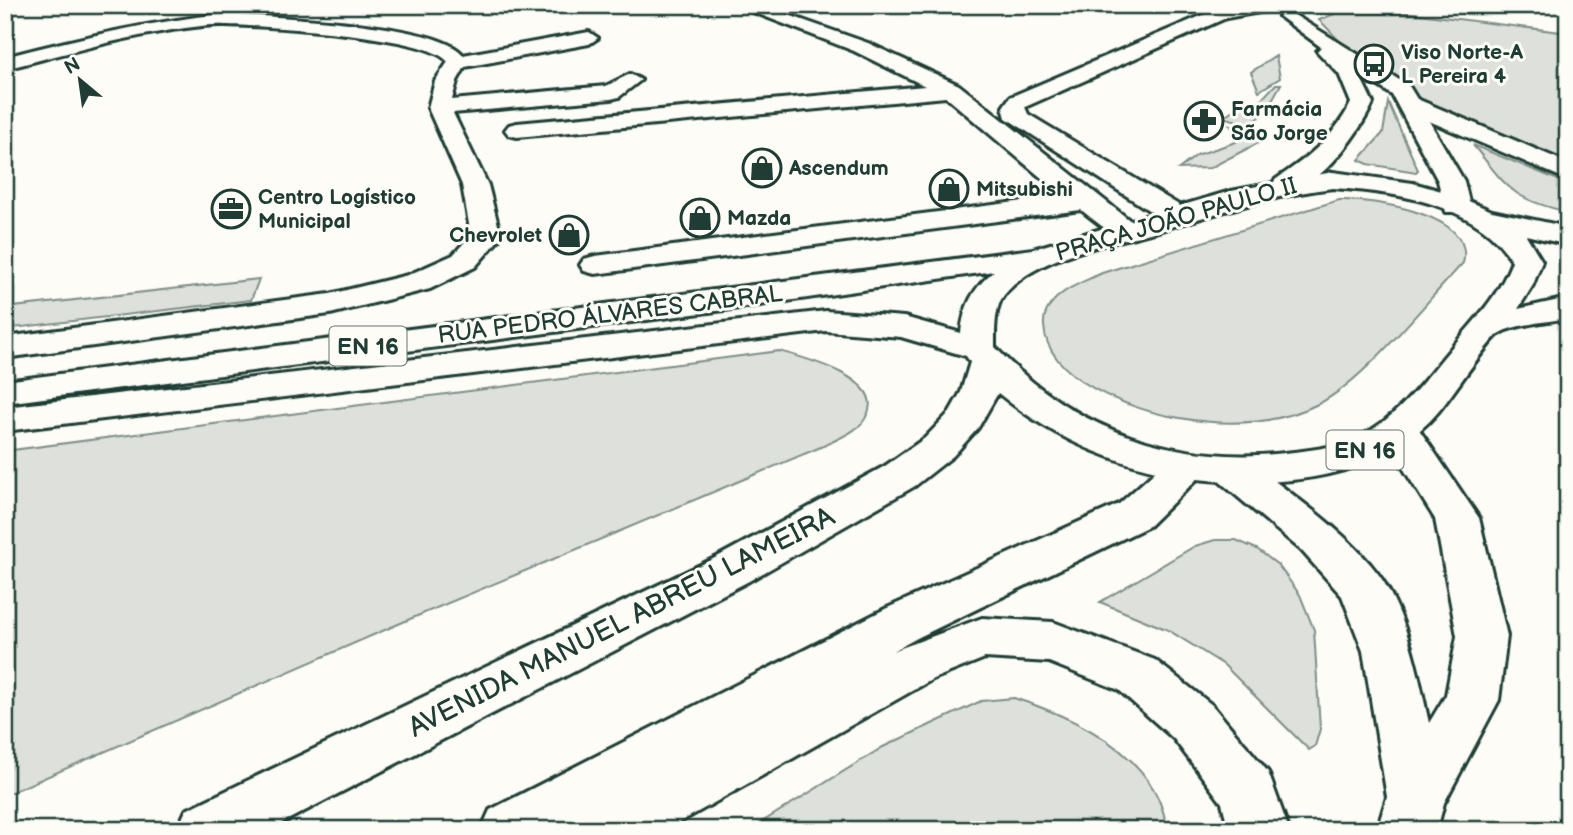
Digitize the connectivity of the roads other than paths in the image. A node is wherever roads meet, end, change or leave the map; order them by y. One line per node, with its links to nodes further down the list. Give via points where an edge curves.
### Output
1 (743, 5): 7 (main road, via 862,47)
2 (1279, 9): 8 (main road, via 1401,91); 12 (main road, via 1348,72 1362,103 1353,124 1325,159); 15 (main road, via 1221,14 1014,107 1018,118)
3 (589, 38): 4 (main road)
4 (458, 62): 5 (main road, via 451,52 416,39 222,19 171,25); 9 (main road, via 446,81)
5 (5, 63)
6 (630, 80): 9 (main road, via 611,92)
7 (951, 90): 10 (main road); 13 (main road)
8 (1409, 104): 11 (main road); 14 (main road, via 1451,181)
9 (439, 108): 23 (main road, via 485,211 486,237 464,261 419,282 330,304)
10 (517, 130)
11 (1568, 172)
12 (1284, 186): 14 (main road, PRAÇA JOÃO PAULO II / EN 16, via 1333,180 1365,182); 15 (main road, PRAÇA JOÃO PAULO II / EN 16)
13 (1086, 201): 17 (main road); 20 (main road)
14 (1456, 206): 16 (main road, PRAÇA JOÃO PAULO II / EN 16)
15 (1177, 216): 17 (main road, PRAÇA JOÃO PAULO II / EN 16)
16 (1486, 218): 18 (main road, EN 16); 22 (main road, PRAÇA JOÃO PAULO II / EN 16, via 1516,240 1527,261 1525,272)
17 (1128, 230): 19 (main road, PRAÇA JOÃO PAULO II / EN 16)
18 (1568, 236)
19 (1048, 254): 24 (main road, PRAÇA JOÃO PAULO II / EN 16, via 1016,269 990,290 979,320); 25 (main road, RUA PEDRO ÁLVARES CABRAL / EN 16)
20 (595, 265)
21 (1568, 308): 22 (main road)
22 (1489, 325): 27 (main road, PRAÇA JOÃO PAULO II / EN 16)
23 (5, 348)
24 (983, 356): 26 (main road, RUA PEDRO ÁLVARES CABRAL / EN 16, via 904,327 826,321); 28 (main road, PRAÇA JOÃO PAULO II / EN 16, via 1022,396 1064,425 1119,447); 30 (main road, AVENIDA MANUEL ABREU LAMEIRA, via 980,392 964,420 939,447 900,476 733,569)
25 (5, 392)
26 (5, 419)
27 (1401, 431): 28 (main road, PRAÇA JOÃO PAULO II / EN 16, via 1371,448 1289,467); 29 (main road, via 1457,518 1482,636 1472,700)
28 (1212, 467): 29 (main road, via 1317,539 1362,588 1388,650); 31 (main road, via 1134,515 902,622)
29 (1412, 813)
30 (207, 830)
31 (511, 830)
32 (610, 830): 33 (main road, via 915,664 982,638 1053,642 1137,675 1193,722 1248,791)
33 (1259, 830)

